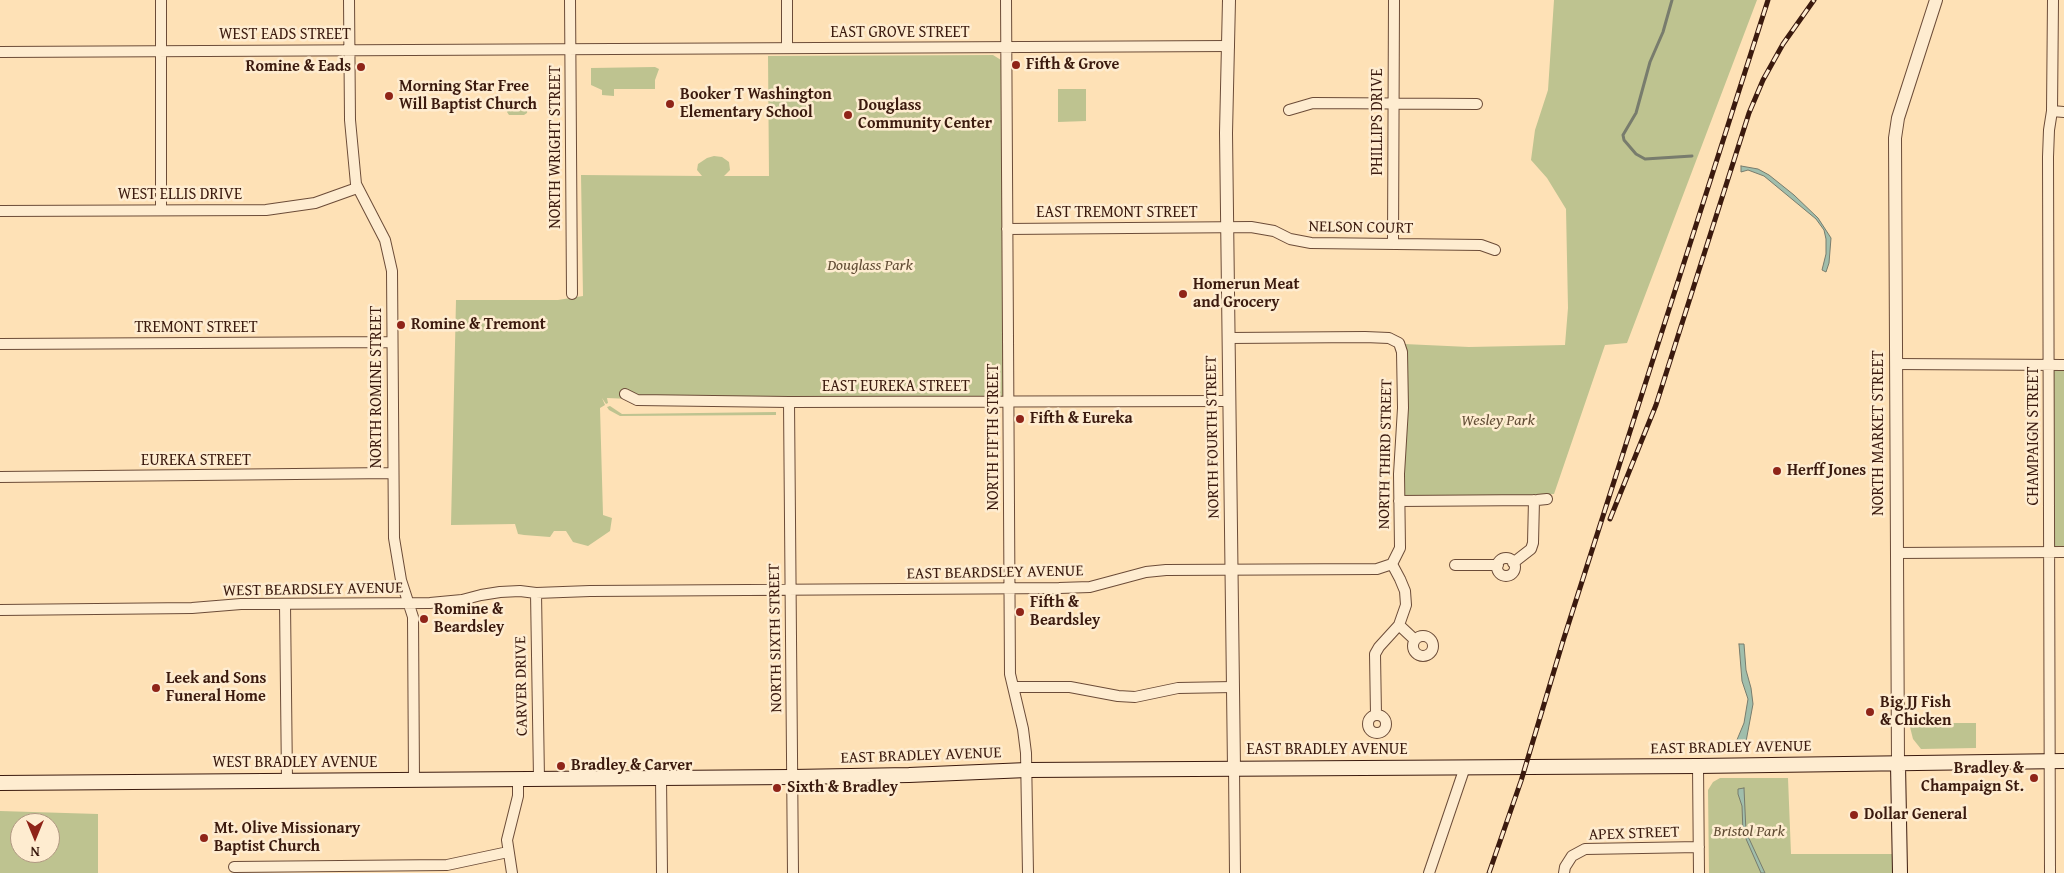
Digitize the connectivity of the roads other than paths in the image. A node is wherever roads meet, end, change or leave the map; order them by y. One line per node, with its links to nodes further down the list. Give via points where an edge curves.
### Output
1 (161, 0): 13 (street)
2 (349, 0): 14 (street, NORTH ROMINE STREET)
3 (570, 0): 15 (street, NORTH WRIGHT STREET)
4 (787, 0): 12 (street)
5 (1006, 0): 11 (street, NORTH FIFTH STREET)
6 (1229, 0): 10 (street, NORTH FOURTH STREET)
7 (1394, 0): 17 (street, PHILLIPS DRIVE)
8 (1936, 0): 33 (street, NORTH MARKET STREET, via 1898,118 1895,138)
9 (2052, 0): 20 (street, CHAMPAIGN STREET)
10 (1229, 46): 11 (street, EAST GROVE STREET); 25 (street, NORTH FOURTH STREET)
11 (1007, 47): 12 (street, EAST GROVE STREET); 26 (street, NORTH FIFTH STREET)
12 (787, 48): 15 (street, EAST GROVE STREET)
13 (161, 50): 14 (street, WEST EADS STREET); 16 (street, WEST EADS STREET); 23 (street)
14 (350, 50): 15 (street, WEST EADS STREET); 22 (street, NORTH ROMINE STREET, via 350,120)
15 (571, 50): 29 (street, NORTH WRIGHT STREET)
16 (0, 52)
17 (1393, 103): 18 (street); 19 (street, via 1313,103); 27 (street, PHILLIPS DRIVE)
18 (1477, 104)
19 (1289, 110)
20 (2052, 111): 21 (street); 34 (street, CHAMPAIGN STREET, via 2048,157)
21 (2064, 112)
22 (357, 188): 23 (street, WEST ELLIS DRIVE, via 291,208); 31 (street, NORTH ROMINE STREET, via 377,222 389,253 392,271)
23 (161, 210): 24 (street, WEST ELLIS DRIVE)
24 (0, 212)
25 (1227, 227): 26 (street, EAST TREMONT STREET); 27 (street, NELSON COURT, via 1263,228 1311,243); 30 (street, NORTH FOURTH STREET)
26 (1007, 229): 39 (street, NORTH FIFTH STREET)
27 (1393, 243): 28 (street, NELSON COURT, via 1482,244)
28 (1495, 250)
29 (572, 294)
30 (1229, 338): 37 (street, NORTH FOURTH STREET); 44 (street, NORTH THIRD STREET, via 1365,337 1390,338 1399,343 1403,408)
31 (391, 342): 32 (street, TREMONT STREET); 40 (street, NORTH ROMINE STREET)
32 (0, 344)
33 (1896, 364): 34 (street); 47 (street, NORTH MARKET STREET)
34 (2049, 365): 35 (street); 45 (street, CHAMPAIGN STREET)
35 (2064, 365)
36 (625, 394): 38 (street, EAST EUREKA STREET, via 637,400)
37 (1229, 401): 39 (street, EAST EUREKA STREET); 50 (street, NORTH FOURTH STREET)
38 (789, 402): 39 (street, EAST EUREKA STREET); 52 (street, NORTH SIXTH STREET)
39 (1009, 403): 51 (street, NORTH FIFTH STREET)
40 (392, 473): 41 (street, EUREKA STREET); 55 (street, NORTH ROMINE STREET, via 394,545)
41 (0, 477)
42 (1546, 499): 43 (street)
43 (1534, 500): 44 (street); 49 (street, via 1533,543 1531,549 1513,563 1514,571 1507,576 1499,573 1498,565)
44 (1399, 501): 48 (street, NORTH THIRD STREET, via 1400,548)
45 (2049, 552): 46 (street); 47 (street); 63 (street, CHAMPAIGN STREET)
46 (2064, 552)
47 (1897, 554): 65 (street, NORTH MARKET STREET)
48 (1392, 564): 50 (street, EAST BEARDSLEY AVENUE, via 1377,569); 58 (street, via 1405,591 1406,605)
49 (1455, 565)
50 (1231, 569): 51 (street, EAST BEARDSLEY AVENUE, via 1146,572 1090,587); 61 (street, NORTH FOURTH STREET)
51 (1010, 589): 52 (street, EAST BEARDSLEY AVENUE); 60 (street, NORTH FIFTH STREET, via 1010,674)
52 (790, 590): 53 (street, EAST BEARDSLEY AVENUE); 71 (street, NORTH SIXTH STREET)
53 (625, 592): 54 (street, WEST BEARDSLEY AVENUE)
54 (536, 593): 55 (street, WEST BEARDSLEY AVENUE, via 500,592 443,603); 73 (street, CARVER DRIVE)
55 (408, 603): 56 (street, WEST BEARDSLEY AVENUE); 76 (street, NORTH ROMINE STREET, via 413,616)
56 (285, 604): 57 (street, WEST BEARDSLEY AVENUE); 75 (street)
57 (0, 610)
58 (1399, 625): 59 (street); 62 (street, via 1375,654)
59 (1415, 640)
60 (1014, 687): 61 (street, via 1070,687 1135,696 1178,688); 69 (street, NORTH FIFTH STREET)
61 (1232, 687): 68 (street, NORTH FOURTH STREET)
62 (1376, 715)
63 (2049, 761): 64 (main road, EAST BRADLEY AVENUE); 65 (main road, EAST BRADLEY AVENUE); 91 (street, CHAMPAIGN STREET)
64 (2064, 761)
65 (1898, 764): 66 (main road, EAST BRADLEY AVENUE); 90 (main road, NORTH MARKET STREET)
66 (1698, 766): 67 (main road, EAST BRADLEY AVENUE); 78 (street)
67 (1465, 767): 68 (main road, EAST BRADLEY AVENUE); 87 (street)
68 (1234, 768): 69 (main road, EAST BRADLEY AVENUE); 86 (street, NORTH FOURTH STREET)
69 (1027, 770): 71 (main road, EAST BRADLEY AVENUE); 85 (street, NORTH FIFTH STREET)
70 (661, 777): 71 (main road, EAST BRADLEY AVENUE); 74 (main road, EAST BRADLEY AVENUE); 83 (street)
71 (792, 777): 84 (street, NORTH SIXTH STREET)
72 (518, 779): 73 (main road, WEST BRADLEY AVENUE); 76 (main road, WEST BRADLEY AVENUE); 79 (street)
73 (538, 779): 74 (main road, WEST BRADLEY AVENUE)
74 (590, 779)
75 (287, 780): 76 (main road, WEST BRADLEY AVENUE); 77 (main road, WEST BRADLEY AVENUE)
76 (414, 780)
77 (0, 783)
78 (1699, 847): 88 (street, APEX STREET, via 1585,849 1572,856); 89 (street)
79 (508, 852): 81 (street, via 447,865); 82 (street)
80 (234, 867): 81 (street)
81 (296, 870)
82 (512, 873)
83 (662, 873)
84 (793, 873)
85 (1028, 873)
86 (1235, 873)
87 (1429, 873)
88 (1564, 873)
89 (1699, 873)
90 (1900, 873)
91 (2050, 873)

